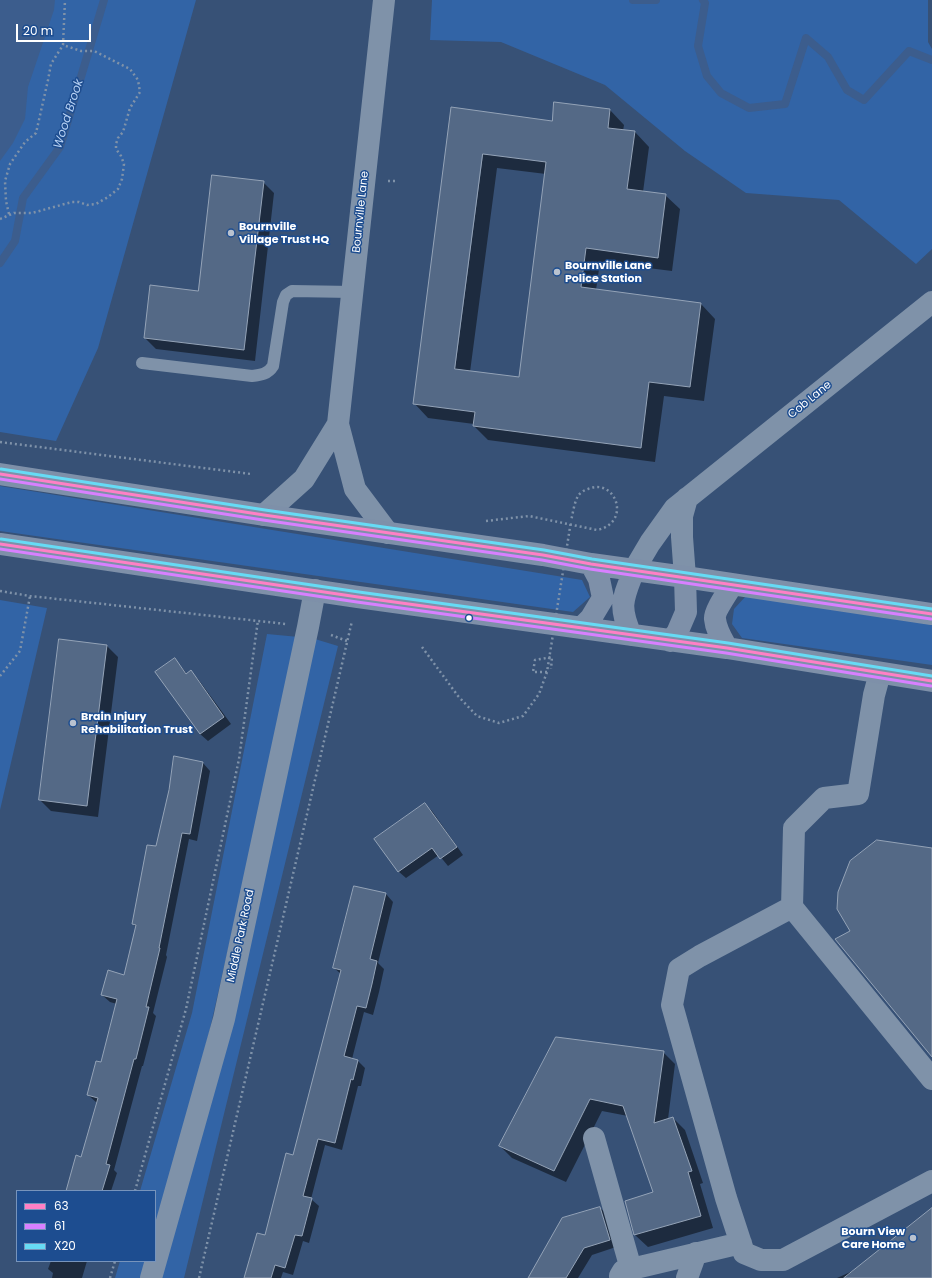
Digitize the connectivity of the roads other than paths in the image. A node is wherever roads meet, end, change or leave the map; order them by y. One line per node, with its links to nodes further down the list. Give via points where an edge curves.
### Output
1 (384, 0): 2 (street, Bournville Lane)
2 (352, 292): 4 (lane, via 292,290 286,295 273,366 270,371 263,374 252,376); 5 (street, Bournville Lane)
3 (932, 302): 7 (street, Cob Lane)
4 (142, 363)
5 (338, 424): 8 (street, Bournville Lane, via 304,479); 9 (street, Bournville Lane, via 355,489)
6 (0, 474): 8 (highway)
7 (687, 498): 12 (street, Cob Lane, via 675,508); 13 (street, via 682,516)
8 (264, 515): 9 (highway)
9 (388, 533): 11 (highway)
10 (0, 544): 15 (highway)
11 (591, 564): 12 (highway); 17 (highway, via 599,579 603,598 591,618)
12 (634, 570): 13 (highway); 18 (highway, via 622,602 624,619)
13 (685, 577): 14 (highway); 19 (highway, via 686,612 677,633)
14 (732, 585): 16 (highway); 20 (highway, via 714,617 718,632)
15 (315, 590): 17 (highway); 29 (street, Middle Park Road, via 224,1019)
16 (932, 614)
17 (581, 628): 18 (highway)
18 (631, 635): 19 (highway)
19 (670, 641): 20 (highway)
20 (727, 648): 21 (highway)
21 (880, 673): 22 (highway); 23 (street, via 858,794 824,798 794,828)
22 (932, 681)
23 (792, 907): 24 (street); 27 (street, via 679,969 672,1005)
24 (932, 1079)
25 (594, 1138): 31 (street)
26 (932, 1181): 27 (street, via 783,1260 761,1260 744,1253)
27 (741, 1243): 28 (street)
28 (696, 1253): 31 (street); 33 (street)
29 (156, 1260)
30 (156, 1262): 32 (street, Middle Park Road)
31 (625, 1274)
32 (151, 1278)
33 (687, 1278)

